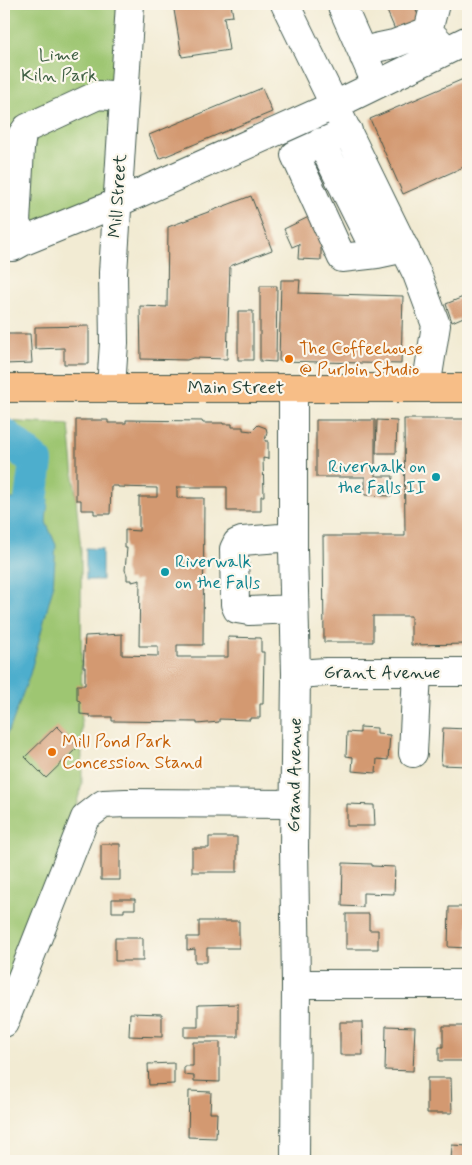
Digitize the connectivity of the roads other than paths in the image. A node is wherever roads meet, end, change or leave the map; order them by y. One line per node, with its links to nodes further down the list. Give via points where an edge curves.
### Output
1 (130, 4): 9 (street, Mill Street)
2 (285, 4): 10 (street)
3 (341, 4): 7 (street)
4 (435, 4): 5 (street)
5 (428, 30): 6 (street); 7 (street, via 375,48)
6 (457, 45): 8 (street)
7 (364, 57): 8 (street)
8 (376, 85): 10 (street)
9 (124, 97): 12 (street, Mill Street); 12 (street, via 98,95 26,128 20,148 16,223 19,244)
10 (335, 105): 11 (street); 12 (street)
11 (348, 131): 13 (street); 13 (street, via 295,155 342,258)
12 (117, 203): 15 (street, Mill Street)
13 (405, 248): 17 (street, via 436,325)
14 (4, 388): 15 (main road, Main Street)
15 (111, 388): 16 (main road, Main Street)
16 (293, 388): 17 (main road, Main Street); 19 (street, Grand Avenue)
17 (426, 388): 18 (main road, Main Street)
18 (468, 388)
19 (293, 537): 20 (street, Grand Avenue); 20 (street, via 246,540 234,549 236,607 240,610)
20 (294, 609): 23 (street, Grand Avenue)
21 (417, 672): 22 (street, Grant Avenue); 23 (street, Grant Avenue); 24 (street)
22 (468, 672)
23 (296, 674): 25 (street, Grand Avenue)
24 (414, 753)
25 (294, 804): 26 (street, Grand Avenue); 28 (street, via 103,804 85,818)
26 (296, 984): 27 (street); 29 (street, Grand Avenue)
27 (468, 984)
28 (4, 1023)
29 (295, 1161)

